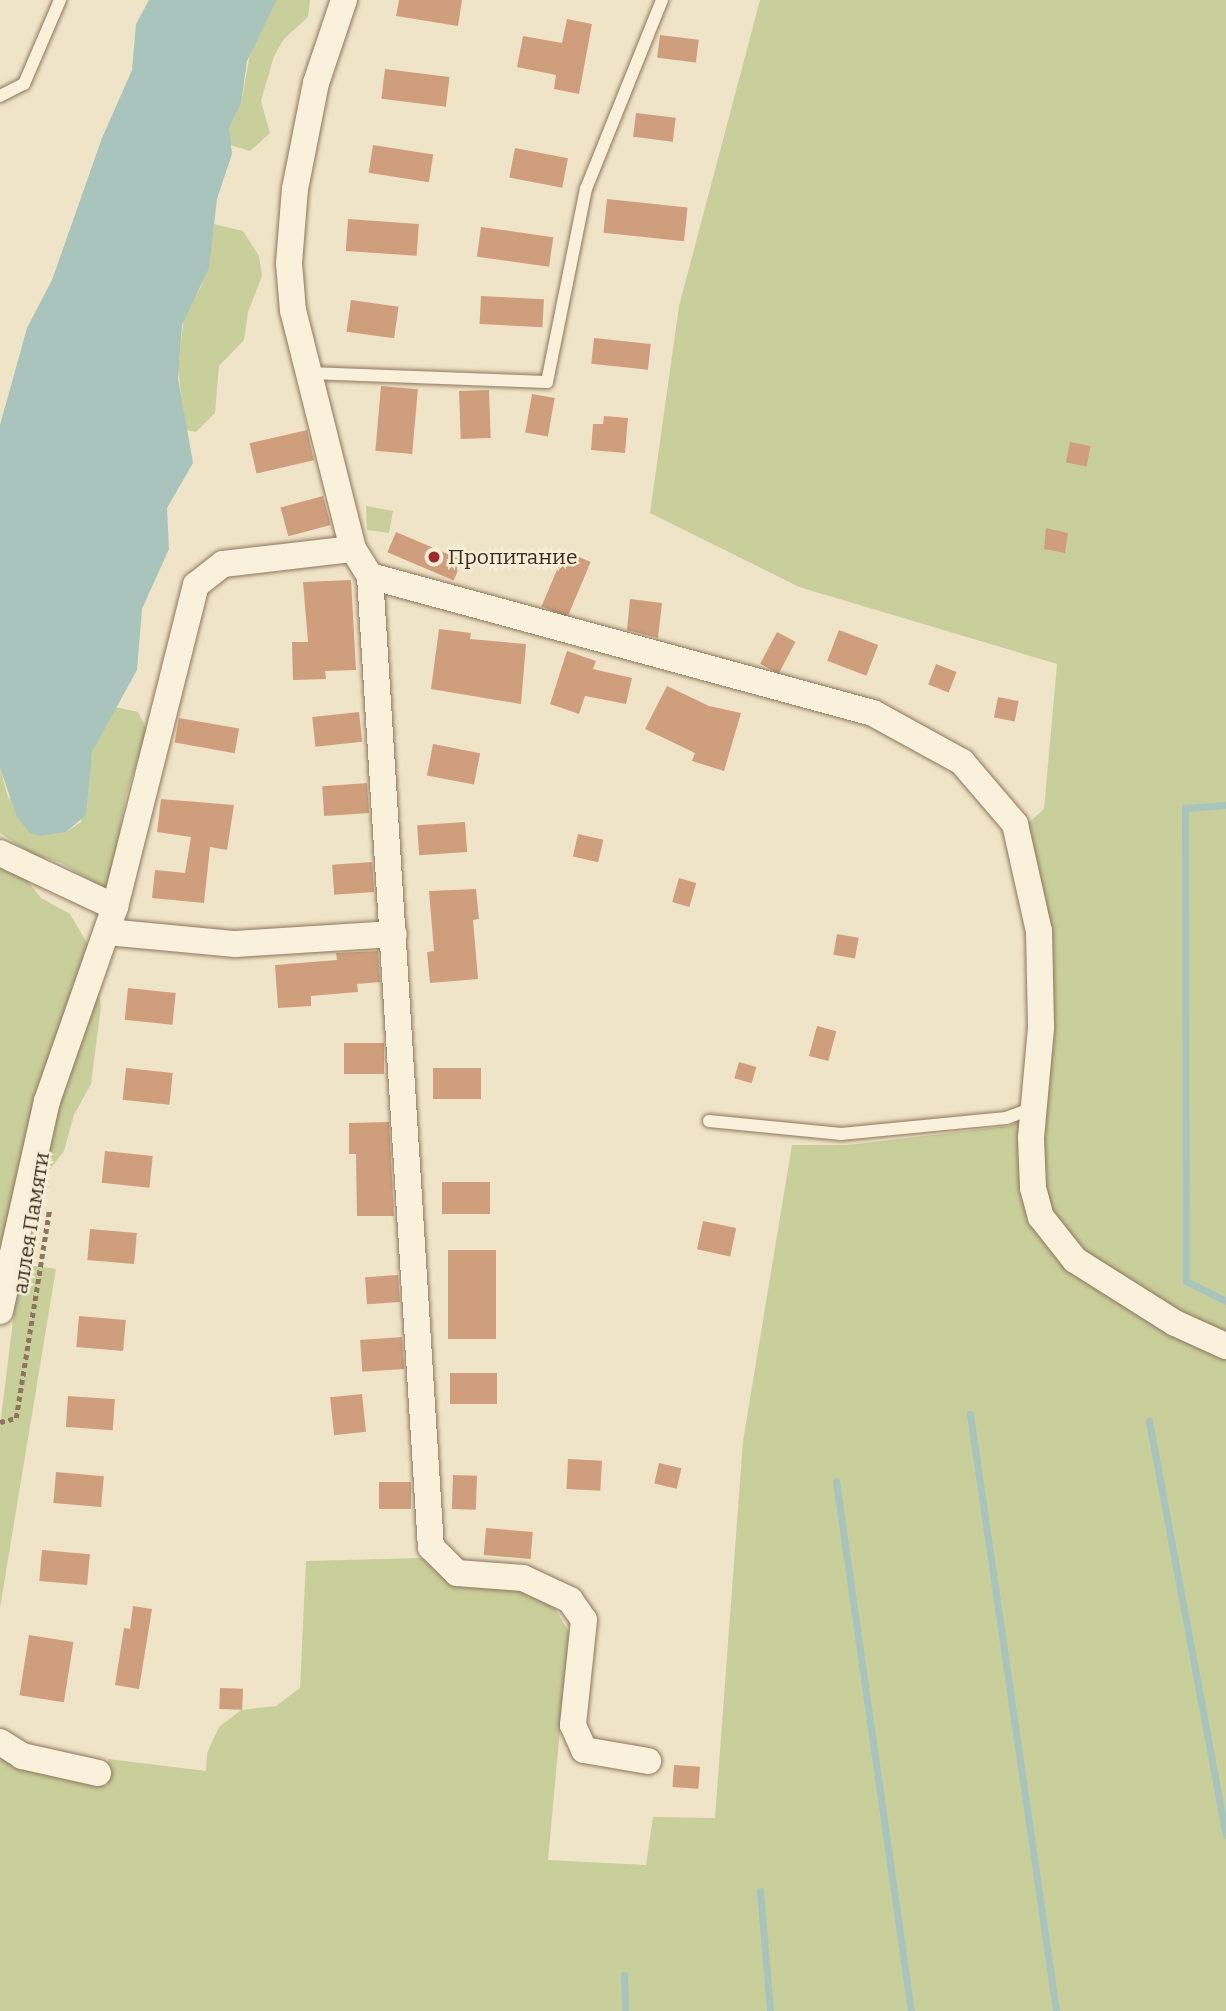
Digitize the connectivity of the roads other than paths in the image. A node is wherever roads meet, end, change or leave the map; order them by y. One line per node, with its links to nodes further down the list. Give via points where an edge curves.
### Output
1 (60, 0): 4 (lane, via 24,84)
2 (344, 0): 5 (street, via 316,83 295,189 291,287)
3 (662, 0): 5 (lane, via 586,189 547,382)
4 (0, 96)
5 (309, 373): 6 (street)
6 (353, 548): 7 (street); 9 (street, via 222,564 196,585)
7 (370, 576): 11 (street); 12 (street, via 873,713 962,762 1015,824 1039,931 1041,1028)
8 (0, 853): 9 (street)
9 (115, 906): 10 (street)
10 (107, 932): 11 (street, via 235,944); 14 (street, via 47,1101)
11 (394, 934): 17 (street, via 430,1547 457,1573 523,1578 570,1600 584,1620 573,1726 584,1750)
12 (1035, 1108): 13 (lane, via 1006,1118 841,1134); 15 (street, via 1033,1188 1041,1217 1060,1244 1075,1260 1175,1322)
13 (709, 1121)
14 (0, 1311)
15 (1226, 1346)
16 (0, 1742): 18 (street, via 22,1756)
17 (648, 1762)
18 (98, 1773)

